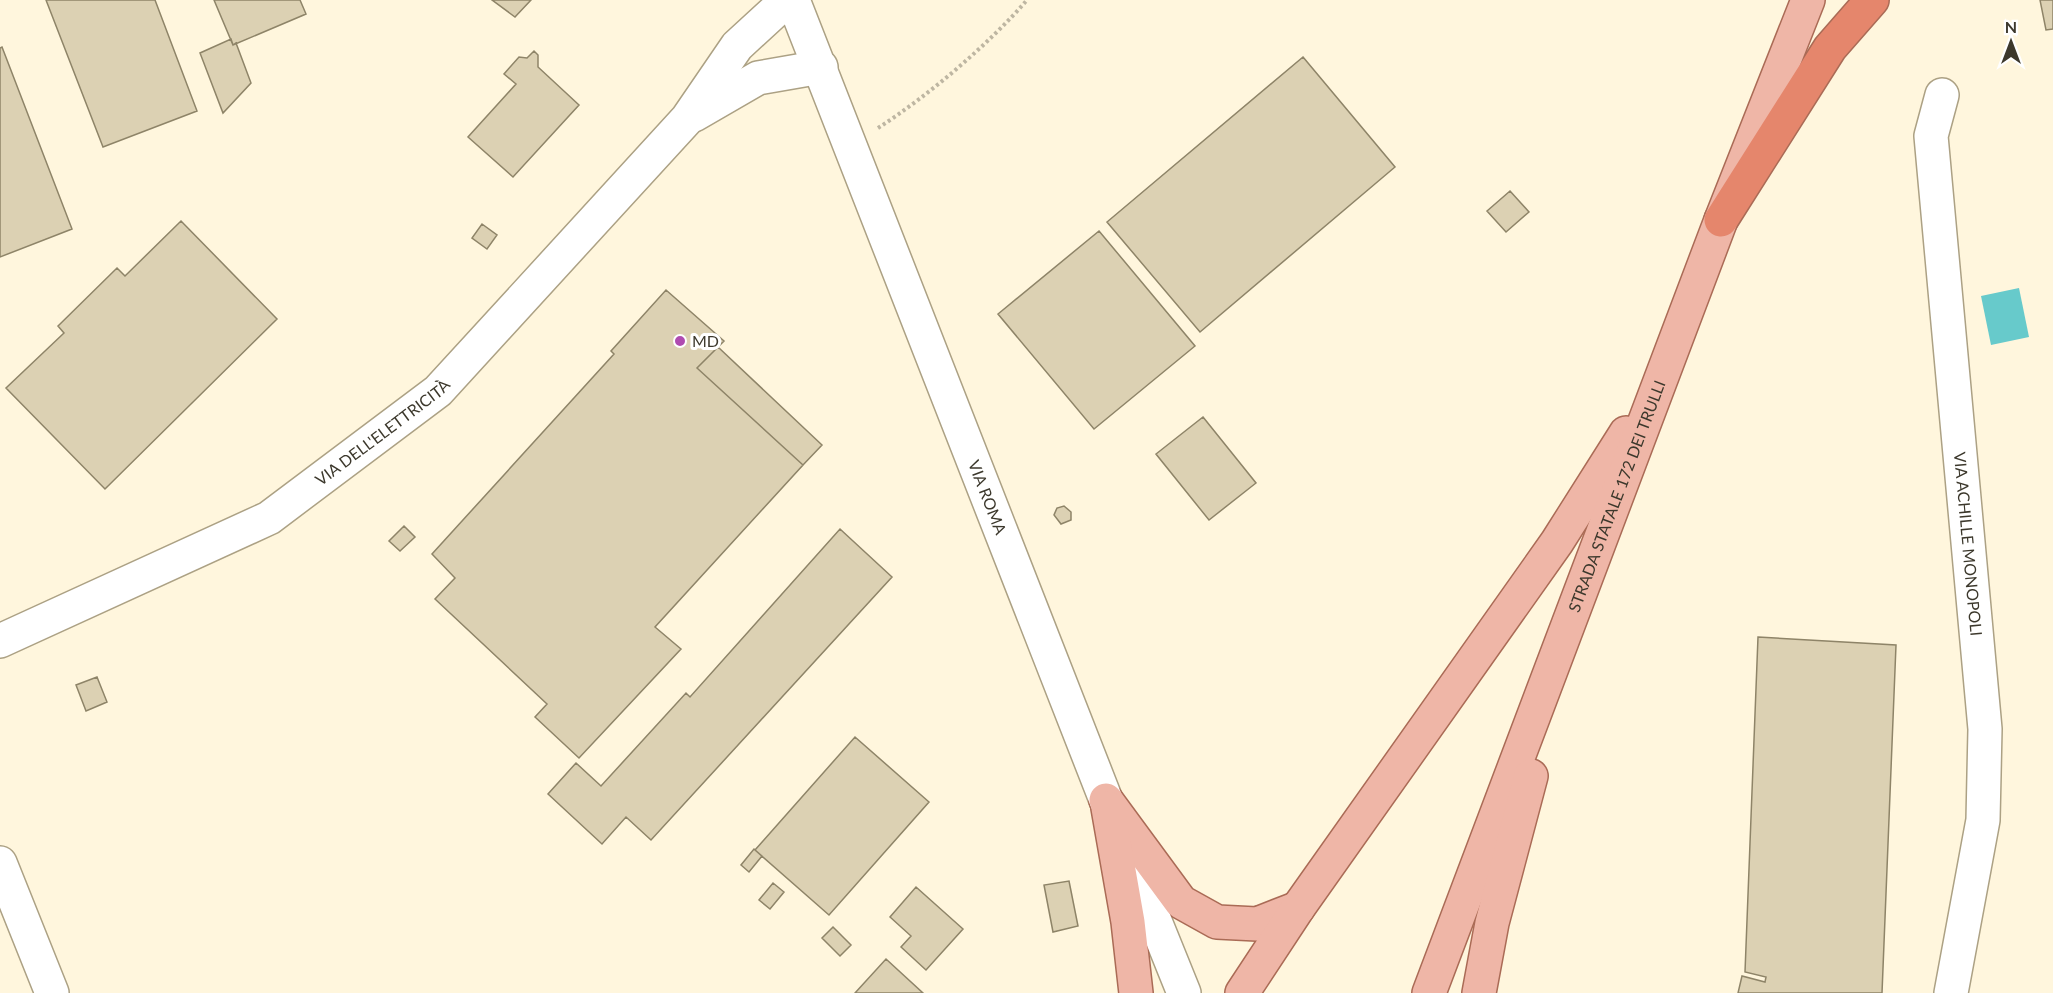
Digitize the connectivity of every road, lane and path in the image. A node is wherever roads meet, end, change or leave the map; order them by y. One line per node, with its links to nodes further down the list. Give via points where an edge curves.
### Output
1 (787, 0): 8 (street, VIA DELL'ELETTRICITÀ, via 737,46)
2 (793, 0): 6 (street, VIA ROMA)
3 (1027, 0): 9 (path, via 968,58 906,110)
4 (1808, 0): 10 (main road, STRADA STATALE 172 DEI TRULLI)
5 (1872, 0): 10 (highway, via 1830,48)
6 (821, 67): 8 (street, VIA DELL'ELETTRICITÀ, via 758,78); 9 (street, VIA ROMA)
7 (1942, 95): 23 (street, VIA ACHILLE MONOPOLI, via 1930,136 1985,729 1983,820)
8 (687, 119): 13 (street, VIA DELL'ELETTRICITÀ, via 438,391 269,518)
9 (852, 145): 14 (street, VIA ROMA)
10 (1721, 220): 11 (main road, STRADA STATALE 172 DEI TRULLI)
11 (1665, 370): 12 (main road, STRADA STATALE 172 DEI TRULLI); 16 (main road, via 1557,542)
12 (1575, 606): 21 (main road, STRADA STATALE 172 DEI TRULLI); 22 (main road, via 1492,923)
13 (0, 641)
14 (1106, 800): 16 (main road, via 1181,902 1217,922 1257,924); 18 (main road, via 1128,922); 19 (street, VIA ROMA)
15 (0, 863): 17 (street)
16 (1298, 908): 20 (main road)
17 (52, 993)
18 (1136, 993)
19 (1184, 993)
20 (1242, 993)
21 (1429, 993)
22 (1479, 993)
23 (1951, 993)

